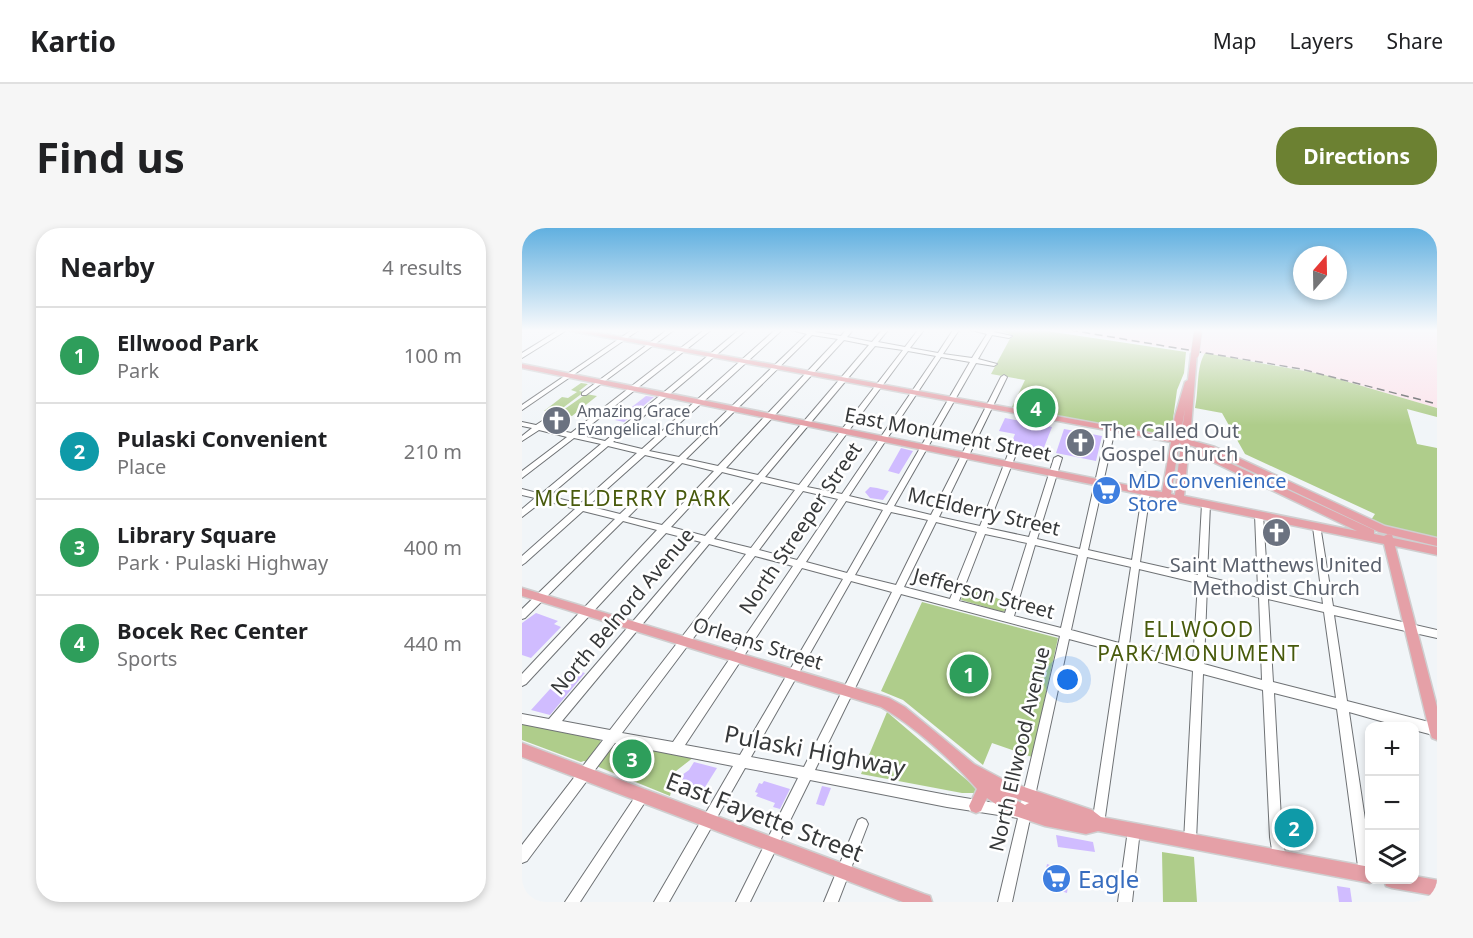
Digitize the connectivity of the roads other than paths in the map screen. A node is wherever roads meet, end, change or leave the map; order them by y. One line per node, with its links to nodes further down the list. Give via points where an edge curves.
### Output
1 (590, 361): 19 (street)
2 (628, 361): 22 (street)
3 (667, 361): 24 (street)
4 (706, 361): 27 (street)
5 (740, 361): 14 (main road)
6 (782, 361): 17 (street)
7 (821, 361): 18 (street)
8 (859, 361): 21 (street, North Belnord Avenue)
9 (897, 361): 23 (street)
10 (935, 361): 26 (street, North Streeper Street)
11 (973, 361): 28 (street)
12 (981, 361): 15 (street)
13 (1193, 361): 43 (main road, bridge)
14 (743, 362): 17 (main road); 29 (street)
15 (994, 364)
16 (522, 366): 19 (main road, East Monument Street)
17 (775, 368): 18 (main road); 32 (street)
18 (809, 374): 21 (main road); 34 (street)
19 (569, 376): 22 (main road, East Monument Street); 31 (street)
20 (1004, 377): 30 (street)
21 (843, 380): 23 (main road); 35 (street, North Belnord Avenue)
22 (600, 382): 24 (main road, East Monument Street); 25 (street)
23 (878, 387): 26 (main road); 39 (street)
24 (633, 388): 27 (main road, East Monument Street); 40 (street)
25 (584, 393)
26 (913, 393): 28 (main road); 42 (street, North Streeper Street)
27 (665, 395): 29 (main road, East Monument Street); 44 (street)
28 (951, 400): 30 (main road); 45 (street)
29 (700, 402): 32 (main road, East Monument Street); 47 (street)
30 (989, 407): 38 (main road); 48 (street)
31 (522, 408)
32 (734, 409): 34 (main road, East Monument Street); 50 (street)
33 (556, 414): 37 (street)
34 (770, 416): 35 (main road, East Monument Street); 52 (street)
35 (806, 423): 39 (main road, East Monument Street); 56 (street, North Belnord Avenue)
36 (522, 424): 37 (street, McElderry Street)
37 (538, 427): 40 (street, McElderry Street); 41 (street)
38 (1111, 429): 43 (main road); 57 (street, North Ellwood Avenue)
39 (844, 431): 42 (main road, East Monument Street); 58 (street)
40 (572, 436): 44 (street, McElderry Street); 55 (street)
41 (522, 439)
42 (883, 439): 45 (main road, East Monument Street); 63 (street, North Streeper Street)
43 (1182, 442): 61 (main road); 64 (main road); 75 (main road)
44 (607, 444): 47 (street, McElderry Street); 62 (street)
45 (924, 447): 48 (main road, East Monument Street); 67 (street)
46 (1014, 449): 51 (street)
47 (643, 452): 50 (street, McElderry Street); 66 (street)
48 (965, 456): 51 (main road, East Monument Street); 71 (street)
49 (1058, 458): 53 (street)
50 (681, 460): 52 (street, McElderry Street); 70 (street)
51 (1008, 464): 53 (main road, East Monument Street); 74 (street)
52 (721, 469): 56 (street, McElderry Street); 73 (street)
53 (1053, 474): 57 (main road, East Monument Street); 77 (street)
54 (1145, 474): 60 (street)
55 (522, 475)
56 (760, 478): 58 (street, McElderry Street); 76 (street, North Belnord Avenue)
57 (1099, 483): 60 (main road, East Monument Street); 81 (street, North Ellwood Avenue)
58 (801, 488): 63 (street, McElderry Street); 80 (street)
59 (522, 492): 62 (street, Jefferson Street)
60 (1144, 492): 61 (main road, East Monument Street); 84 (street)
61 (1166, 496): 64 (main road, East Monument Street)
62 (543, 497): 66 (street, Jefferson Street); 68 (street)
63 (844, 498): 67 (street, McElderry Street); 83 (street, North Streeper Street)
64 (1179, 499): 65 (main road, East Monument Street)
65 (1206, 504): 69 (main road, East Monument Street); 86 (street)
66 (582, 507): 70 (street, Jefferson Street); 82 (street)
67 (889, 508): 71 (street, McElderry Street); 85 (street)
68 (522, 514)
69 (1259, 515): 72 (main road, East Monument Street); 89 (street)
70 (622, 518): 73 (street, Jefferson Street); 90 (street)
71 (935, 519): 74 (street, McElderry Street); 87 (street)
72 (1317, 527): 75 (main road, East Monument Street); 92 (street)
73 (665, 529): 76 (street, Jefferson Street); 93 (street)
74 (982, 530): 77 (street, McElderry Street); 91 (street)
75 (1388, 536): 78 (main road, East Monument Street); 79 (main road, East Monument Street); 97 (main road)
76 (708, 540): 80 (street, Jefferson Street); 96 (street, North Belnord Avenue)
77 (1032, 541): 81 (street, McElderry Street); 95 (street)
78 (1437, 542)
79 (1437, 551)
80 (753, 552): 83 (street, Jefferson Street); 100 (street)
81 (1083, 553): 84 (street, McElderry Street); 98 (street, North Ellwood Avenue)
82 (522, 561)
83 (800, 564): 85 (street, Jefferson Street); 102 (street, North Streeper Street)
84 (1136, 565): 86 (street, McElderry Street); 101 (street)
85 (849, 577): 87 (street, Jefferson Street); 104 (street)
86 (1202, 580): 89 (street, McElderry Street); 103 (street)
87 (899, 590): 91 (street, Jefferson Street); 107 (street)
88 (522, 592): 90 (main road, Orleans Street)
89 (1263, 594): 92 (street, McElderry Street); 106 (street)
90 (540, 597): 93 (main road, Orleans Street); 94 (street)
91 (953, 604): 95 (street, Jefferson Street)
92 (1328, 609): 97 (street, McElderry Street); 108 (street)
93 (586, 611): 96 (main road, Orleans Street); 105 (street)
94 (522, 615)
95 (1008, 618): 98 (street, Jefferson Street)
96 (634, 626): 100 (main road, Orleans Street); 110 (street, North Belnord Avenue)
97 (1410, 628): 99 (street, McElderry Street); 111 (main road)
98 (1066, 633): 101 (street, Jefferson Street); 121 (street, North Ellwood Avenue)
99 (1437, 634)
100 (685, 642): 102 (main road, Orleans Street); 112 (street)
101 (1123, 648): 103 (street, Jefferson Street); 127 (street)
102 (737, 657): 104 (main road, Orleans Street); 113 (street, North Streeper Street)
103 (1199, 668): 106 (street, Jefferson Street); 129 (street)
104 (792, 674): 107 (main road, Orleans Street); 115 (street)
105 (522, 681)
106 (1268, 686): 108 (street, Jefferson Street); 133 (street)
107 (849, 691): 116 (main road, Orleans Street, via 893,706); 118 (street)
108 (1342, 705): 111 (street, Jefferson Street); 131 (street)
109 (522, 718): 110 (street, Pulaski Highway)
110 (552, 724): 112 (street, Pulaski Highway)
111 (1437, 731)
112 (614, 735): 113 (street, Pulaski Highway); 117 (street)
113 (677, 747): 115 (street, Pulaski Highway)
114 (524, 754): 117 (main road, East Fayette Street)
115 (743, 760): 118 (street, Pulaski Highway); 125 (street)
116 (966, 766): 119 (main road, Orleans Street); 121 (main road, Orleans Street, via 1003,787)
117 (585, 773): 120 (main road, East Fayette Street); 132 (street)
118 (808, 773): 122 (street, Pulaski Highway); 130 (street)
119 (985, 788): 122 (main road); 124 (main road, Orleans Street)
120 (643, 795): 125 (main road, East Fayette Street); 139 (street)
121 (1029, 796): 123 (main road, Pulaski Highway); 124 (street, North Ellwood Avenue)
122 (976, 806): 124 (street, Pulaski Highway)
123 (1067, 809): 124 (main road, via 1058,812 1036,807); 127 (main road, Pulaski Highway, via 1088,815)
124 (1025, 813): 127 (main road, Pulaski Highway, via 1086,827); 143 (street, North Ellwood Avenue)
125 (708, 820): 130 (main road, East Fayette Street); 140 (street)
126 (862, 824): 134 (street)
127 (1098, 824): 128 (main road, Pulaski Highway)
128 (1134, 831): 129 (main road, Pulaski Highway); 144 (street)
129 (1190, 841): 133 (main road, Pulaski Highway)
130 (771, 844): 134 (main road, East Fayette Street); 141 (street)
131 (1365, 855)
132 (522, 856)
133 (1280, 858): 135 (main road, Pulaski Highway)
134 (844, 872): 138 (main road, East Fayette Street); 142 (street)
135 (1365, 874)
136 (1417, 884): 137 (main road)
137 (1437, 888)
138 (921, 901)
139 (572, 902)
140 (661, 902)
141 (743, 902)
142 (831, 902)
143 (1005, 902)
144 (1125, 902)

